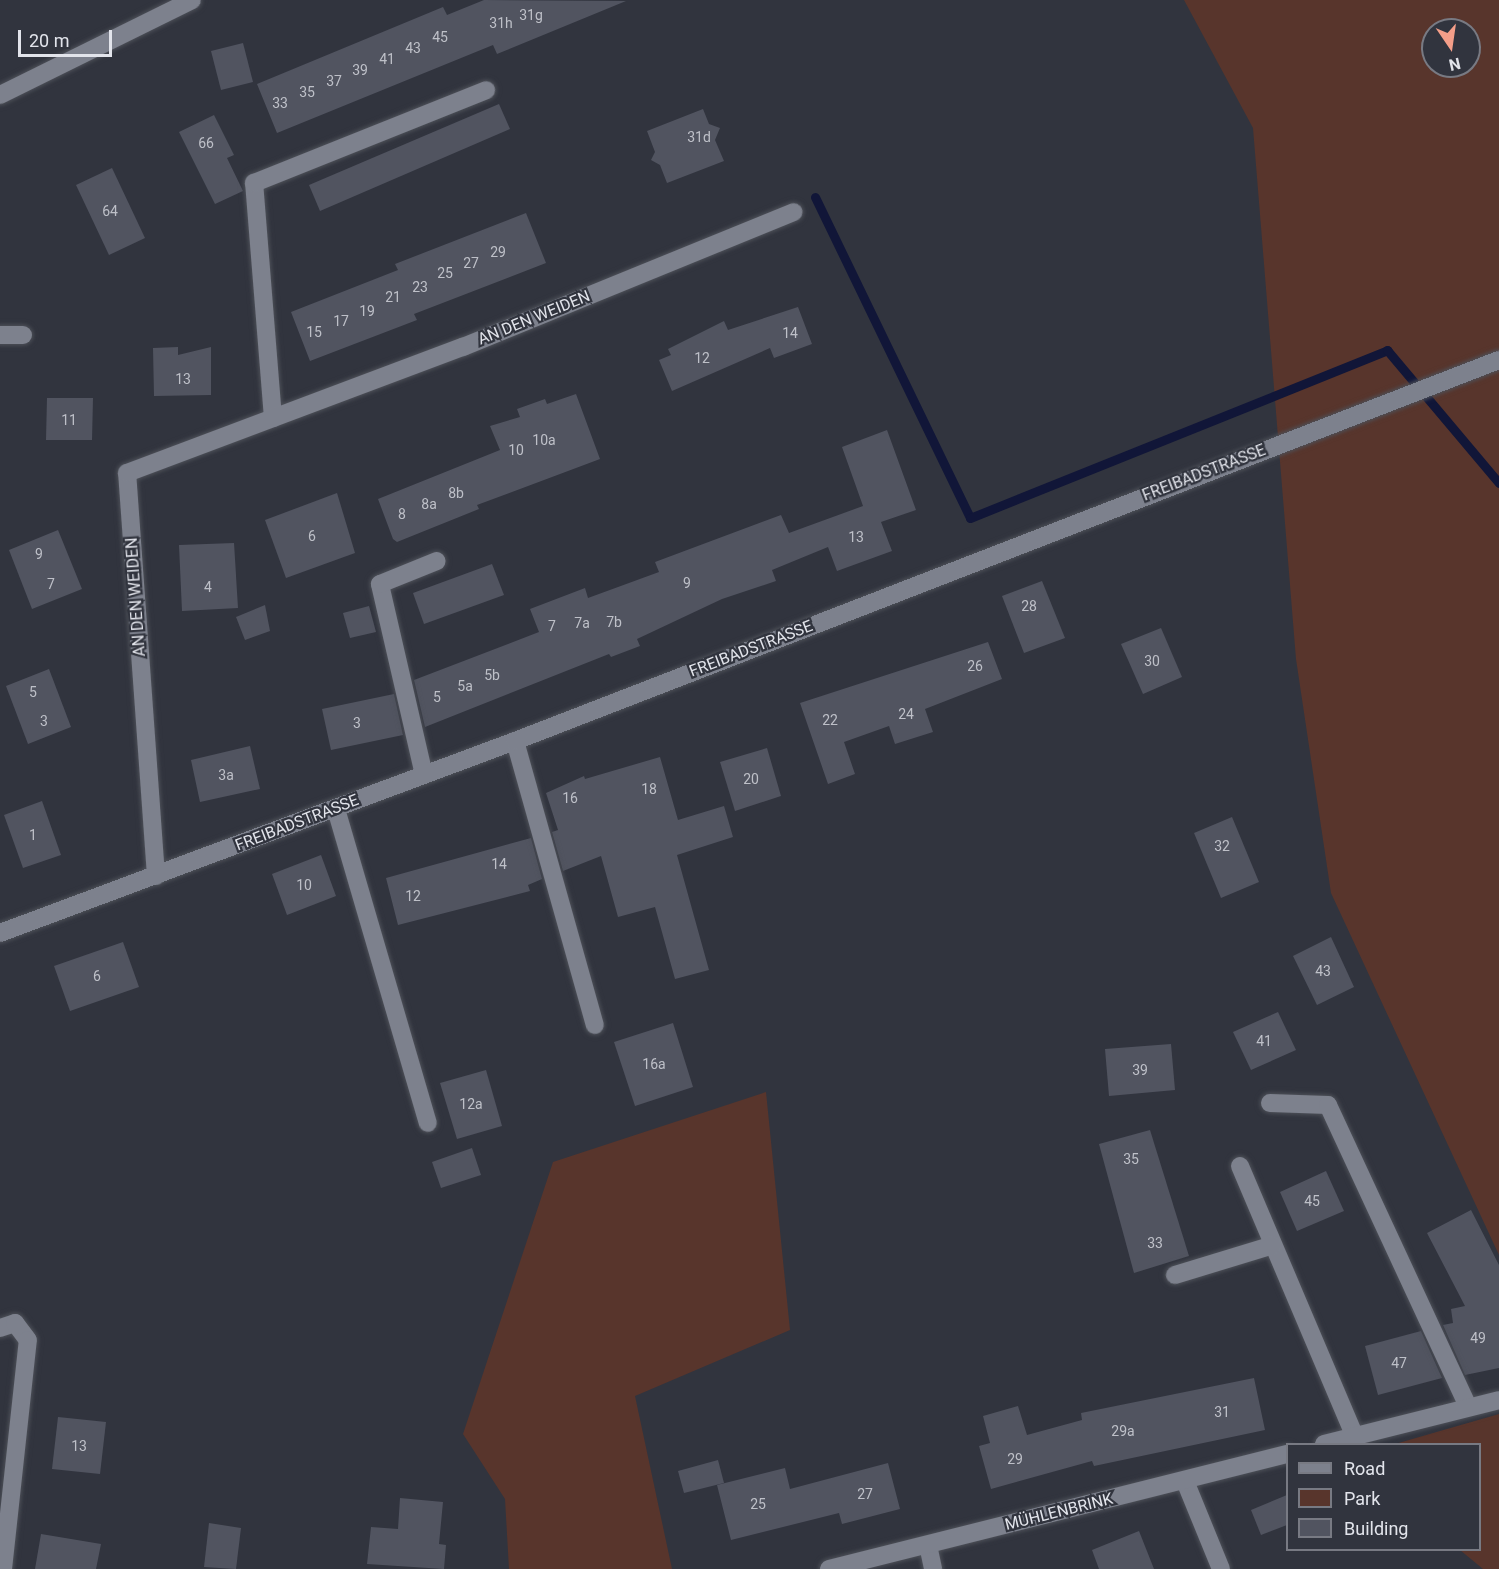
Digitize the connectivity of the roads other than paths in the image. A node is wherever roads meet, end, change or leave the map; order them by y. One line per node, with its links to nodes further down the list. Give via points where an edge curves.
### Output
1 (192, 0): 3 (street)
2 (486, 90): 8 (street, via 254,183)
3 (0, 96)
4 (793, 212): 8 (street, AN DEN WEIDEN, via 463,347)
5 (0, 335): 6 (street)
6 (23, 335)
7 (1499, 360): 10 (street, FREIBADSTRASSE)
8 (273, 418): 13 (street, AN DEN WEIDEN, via 127,473)
9 (437, 561): 11 (street, via 380,584)
10 (514, 741): 11 (street, FREIBADSTRASSE); 15 (street)
11 (424, 776): 12 (street, FREIBADSTRASSE)
12 (336, 809): 13 (street, FREIBADSTRASSE); 17 (street)
13 (156, 876): 14 (street, FREIBADSTRASSE)
14 (0, 933)
15 (595, 1025)
16 (1270, 1103): 23 (street, via 1328,1105)
17 (428, 1123)
18 (1240, 1166): 19 (street)
19 (1273, 1245): 20 (street); 24 (street)
20 (1174, 1275)
21 (0, 1328): 29 (street, via 15,1323 28,1340)
22 (1499, 1400): 23 (street)
23 (1467, 1407): 24 (street)
24 (1355, 1437): 25 (street)
25 (1328, 1443)
26 (1286, 1454): 27 (street, MÜHLENBRINK)
27 (1185, 1481): 28 (street, MÜHLENBRINK); 32 (street)
28 (928, 1545): 30 (street, MÜHLENBRINK); 31 (street)
29 (3, 1569)
30 (829, 1569)
31 (933, 1569)
32 (1221, 1569)

